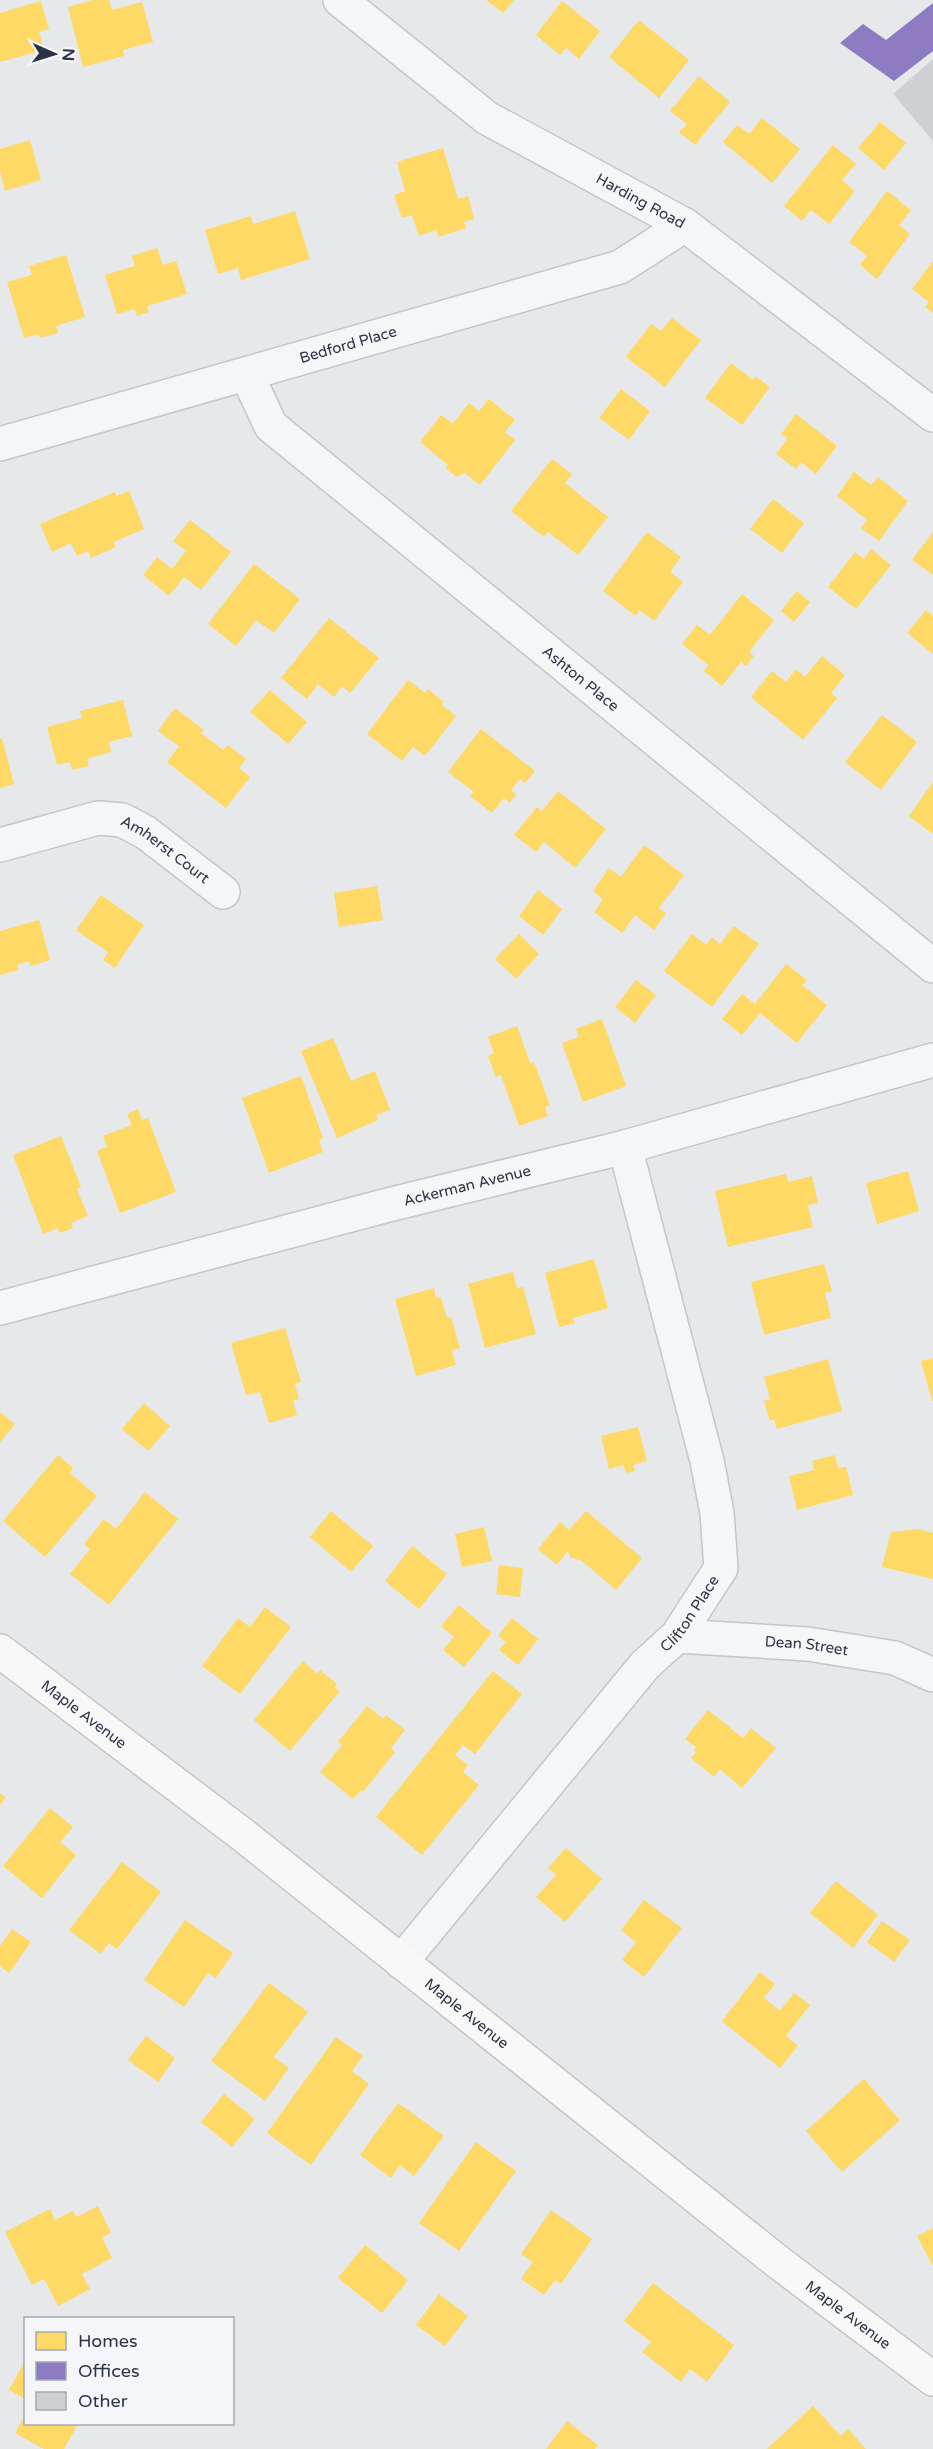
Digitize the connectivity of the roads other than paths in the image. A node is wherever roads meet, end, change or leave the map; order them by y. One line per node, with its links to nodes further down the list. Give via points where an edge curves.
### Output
1 (340, 0): 2 (street, Harding Road, via 486,118)
2 (685, 225): 3 (street, Bedford Place, via 620,267); 4 (street, Harding Road)
3 (247, 375): 5 (street, Bedford Place); 8 (street, Ashton Place, via 271,426)
4 (933, 415)
5 (0, 444)
6 (0, 845): 7 (street, Amherst Court, via 98,818 122,820 145,832)
7 (223, 892)
8 (933, 966)
9 (933, 1060): 10 (street, Ackerman Avenue)
10 (625, 1147): 11 (street, Ackerman Avenue); 12 (street, Clifton Place, via 717,1513 721,1568)
11 (0, 1308)
12 (677, 1636): 14 (street, Dean Street, via 808,1644 895,1658); 15 (street, Clifton Place, via 645,1665)
13 (0, 1651): 15 (main road, Maple Avenue, via 243,1835)
14 (933, 1675)
15 (401, 1962): 16 (main road, Maple Avenue, via 778,2262)
16 (933, 2379)

